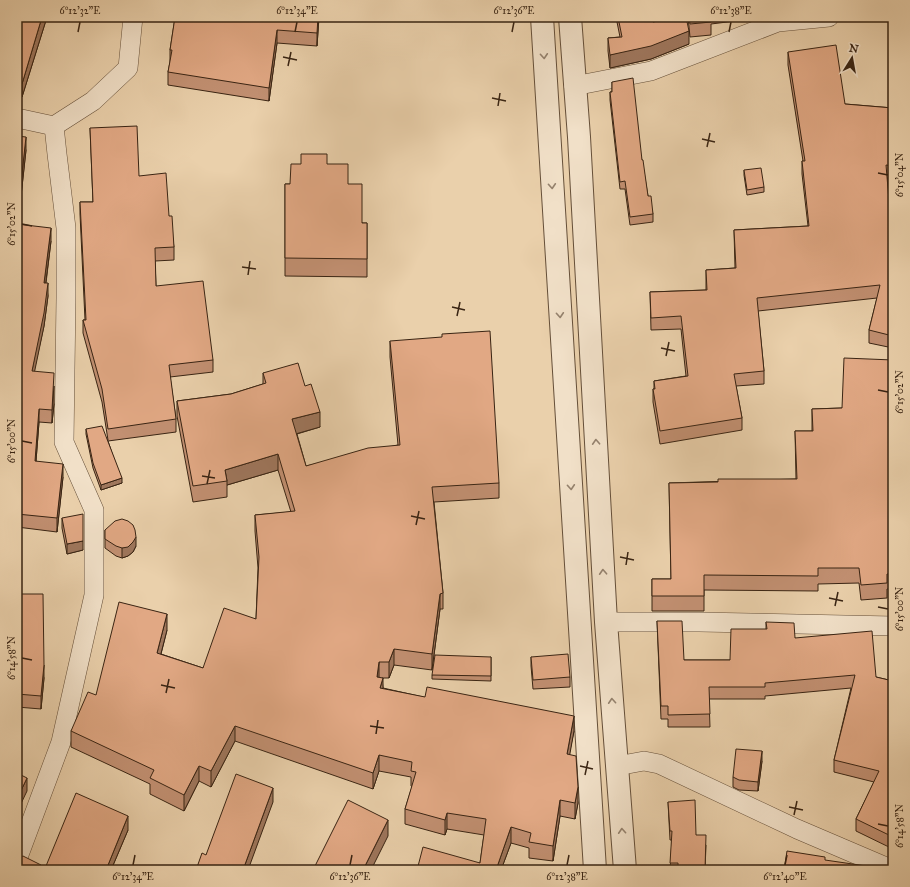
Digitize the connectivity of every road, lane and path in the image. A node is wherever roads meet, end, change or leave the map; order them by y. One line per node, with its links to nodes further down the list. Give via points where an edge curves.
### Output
1 (133, 17): 7 (street, via 128,68 93,102)
2 (542, 17): 12 (street, one-way to 12)
3 (570, 17): 5 (street)
4 (829, 17): 5 (street, via 778,22 651,71)
5 (574, 86): 8 (street, one-way to 5)
6 (17, 118): 7 (street)
7 (54, 126): 11 (street, via 66,228 64,442 94,510 94,595 61,742)
8 (606, 622): 9 (street); 10 (street, one-way to 8)
9 (893, 626)
10 (618, 766): 13 (street, one-way to 10); 14 (street, via 644,761 659,764 797,830)
11 (17, 860)
12 (595, 870)
13 (624, 870)
14 (893, 870)

